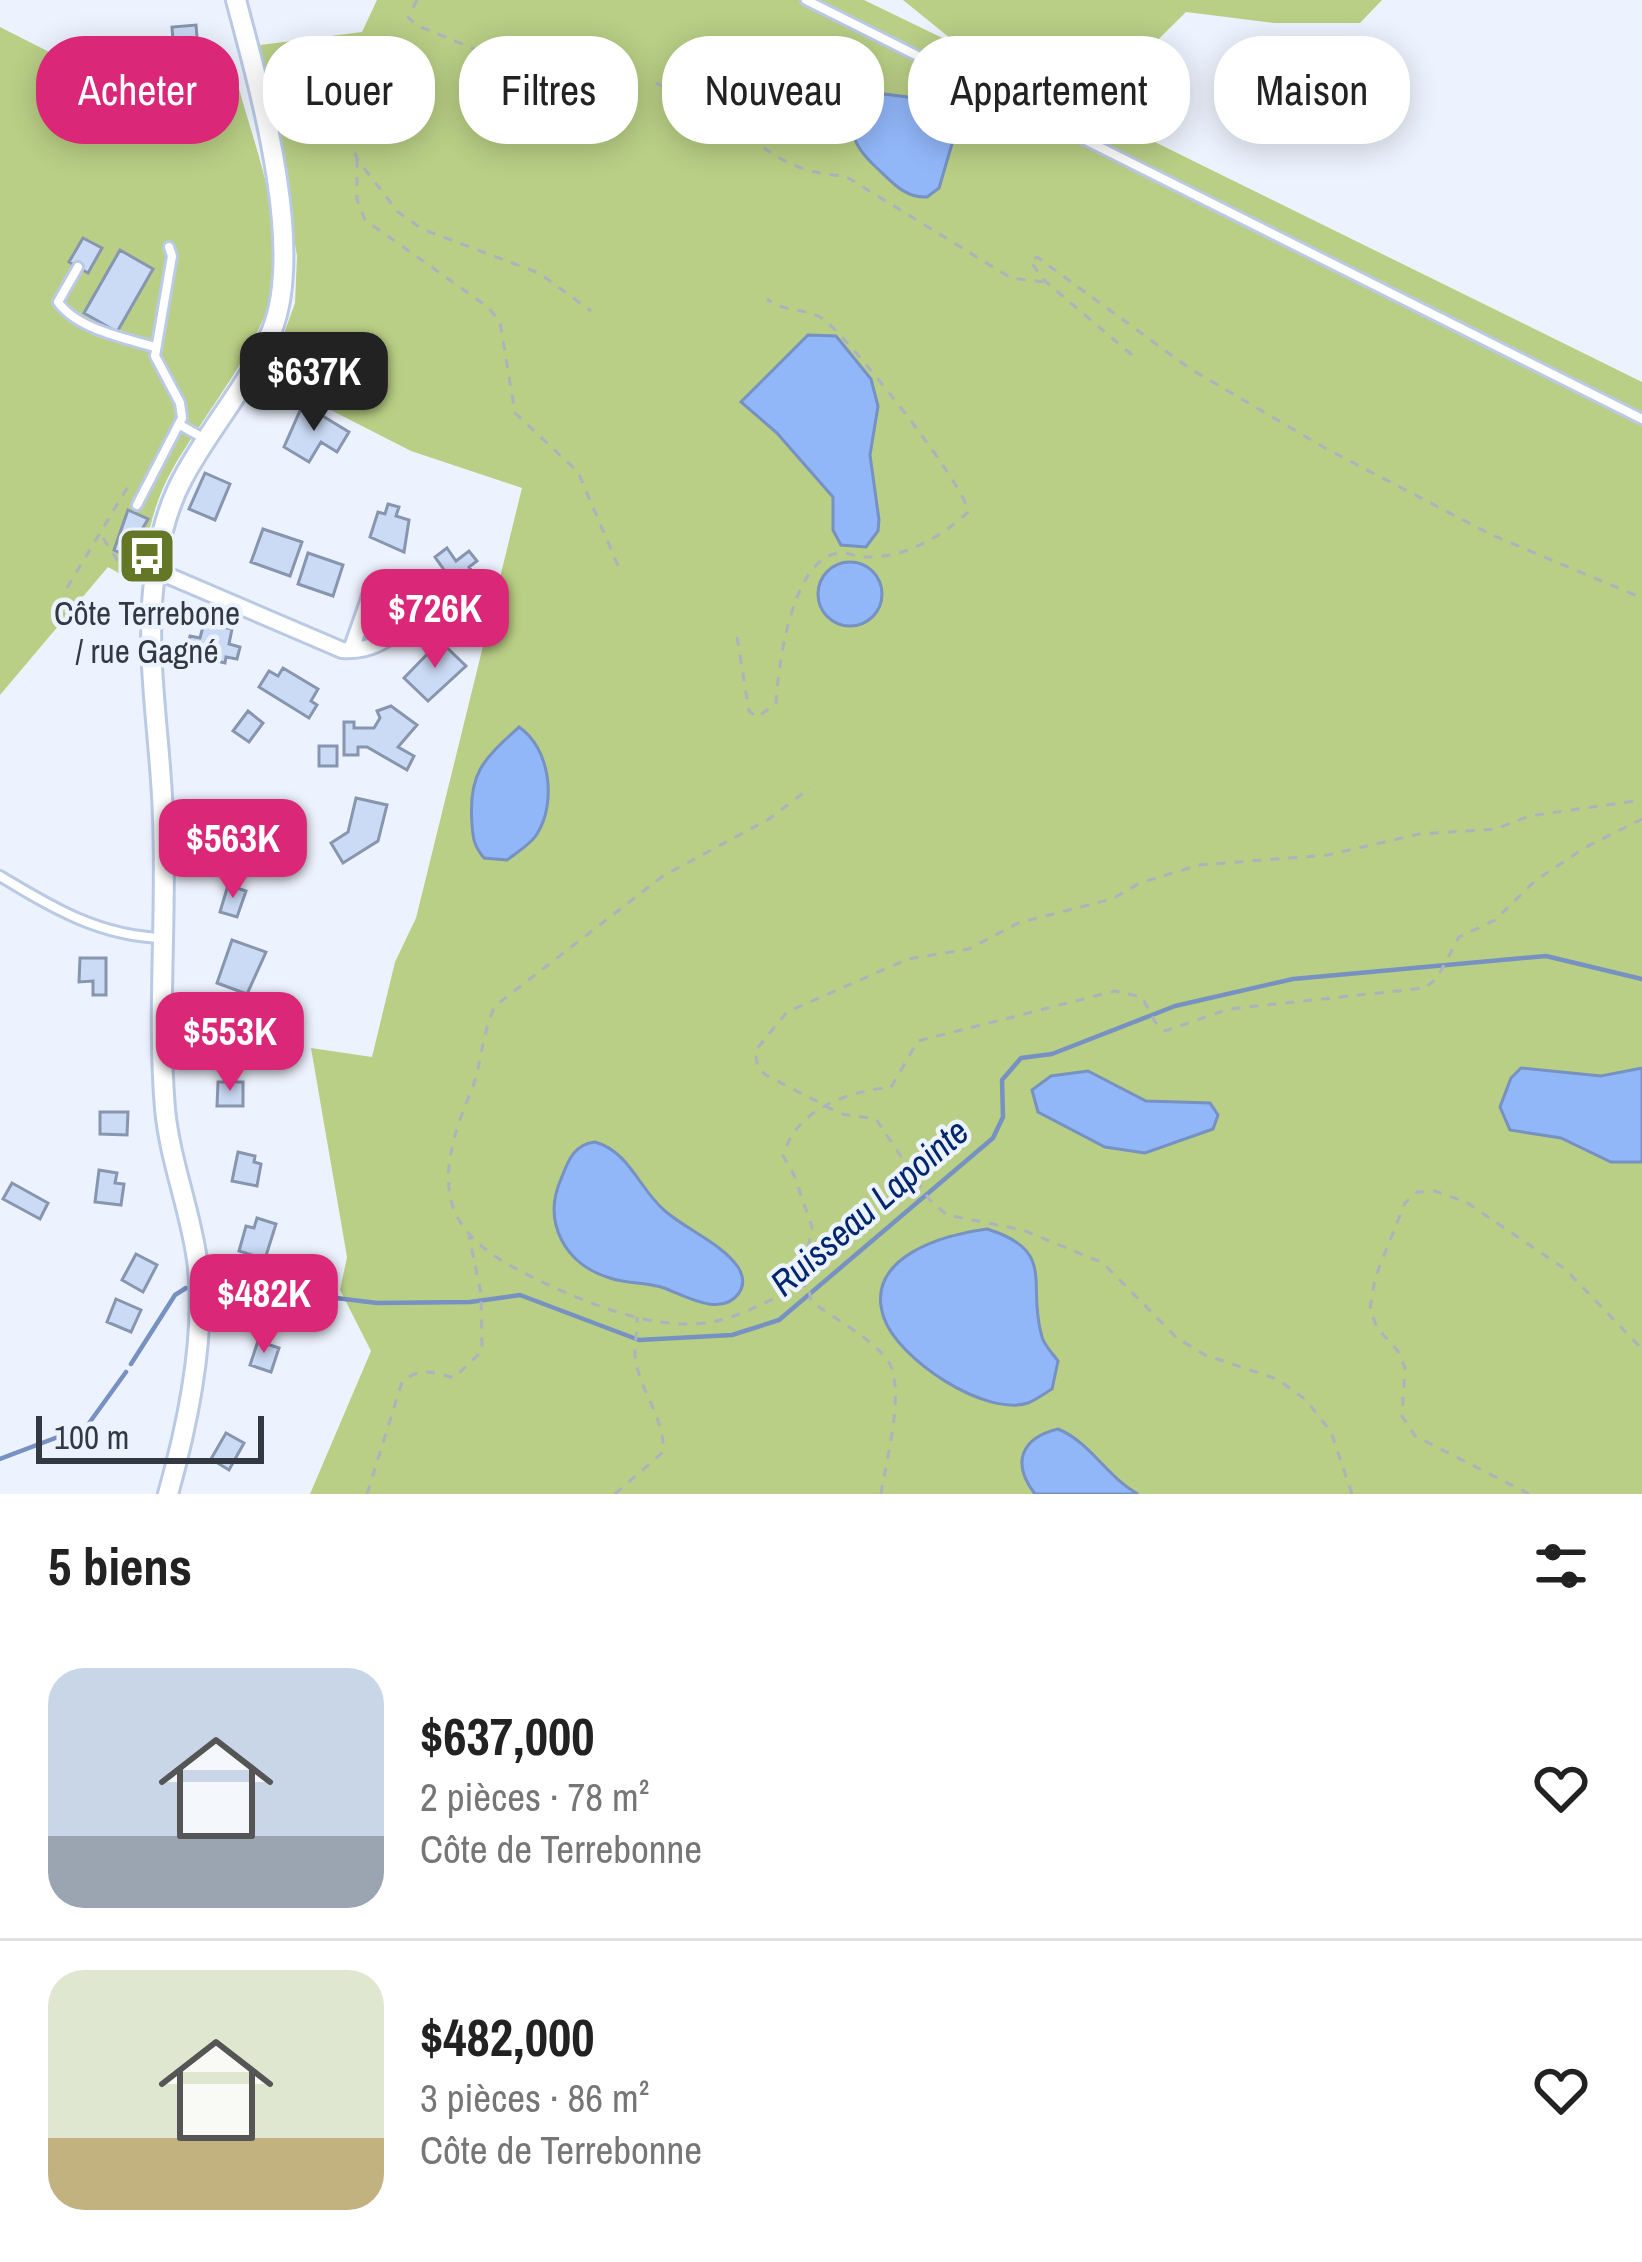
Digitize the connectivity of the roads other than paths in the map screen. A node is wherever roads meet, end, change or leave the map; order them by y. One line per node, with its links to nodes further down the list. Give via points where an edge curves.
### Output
1 (236, 0): 8 (main road, via 285,268 268,337)
2 (806, 0): 6 (lane)
3 (170, 248): 5 (lane)
4 (78, 267): 5 (lane, via 58,302 63,310)
5 (155, 347): 7 (lane, via 181,407)
6 (1642, 419)
7 (180, 425): 8 (lane); 9 (lane)
8 (206, 440): 10 (main road, via 174,496)
9 (137, 505)
10 (155, 570): 11 (street, via 325,646); 13 (main road)
11 (351, 650): 11 (street, via 371,648 399,627 407,612 400,597 385,590 368,599)
12 (0, 876): 13 (lane, via 94,927)
13 (164, 938): 14 (main road, via 165,1109 199,1291)
14 (168, 1494)

